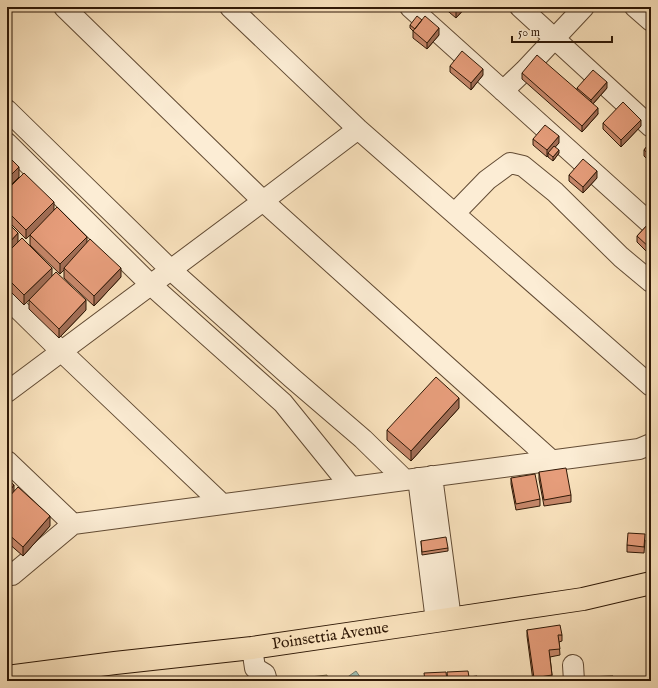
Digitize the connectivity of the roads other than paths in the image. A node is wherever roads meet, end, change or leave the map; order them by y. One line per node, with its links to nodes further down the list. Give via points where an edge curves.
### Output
1 (64, 7): 14 (street)
2 (230, 7): 12 (street)
3 (410, 7): 9 (street)
4 (520, 7): 8 (street)
5 (584, 7): 8 (street)
6 (635, 7): 7 (street)
7 (651, 21)
8 (554, 38): 9 (street); 11 (street)
9 (503, 91): 16 (street)
10 (7, 110): 17 (street)
11 (651, 127)
12 (358, 129): 14 (street); 15 (street)
13 (7, 143): 19 (street)
14 (263, 201): 17 (street); 25 (street)
15 (455, 213): 18 (street, via 487,180 510,163 523,166 555,192 621,257); 22 (street)
16 (651, 224)
17 (171, 270): 19 (street); 27 (street, via 363,439)
18 (651, 282)
19 (151, 285): 21 (street); 28 (street, via 283,403)
20 (7, 298): 21 (street)
21 (61, 352): 23 (street); 29 (street)
22 (651, 386)
23 (7, 392)
24 (651, 444): 25 (street, via 639,449)
25 (551, 460): 27 (street)
26 (7, 461): 30 (street)
27 (418, 478): 28 (street); 33 (street, via 436,558)
28 (351, 487): 29 (street)
29 (222, 504): 30 (street)
30 (73, 524): 31 (street)
31 (9, 573)
32 (651, 582): 33 (main road, Poinsettia Avenue, via 583,599)
33 (444, 620): 34 (main road, Poinsettia Avenue)
34 (256, 669): 35 (main road, Poinsettia Avenue, via 115,663)
35 (7, 678)

